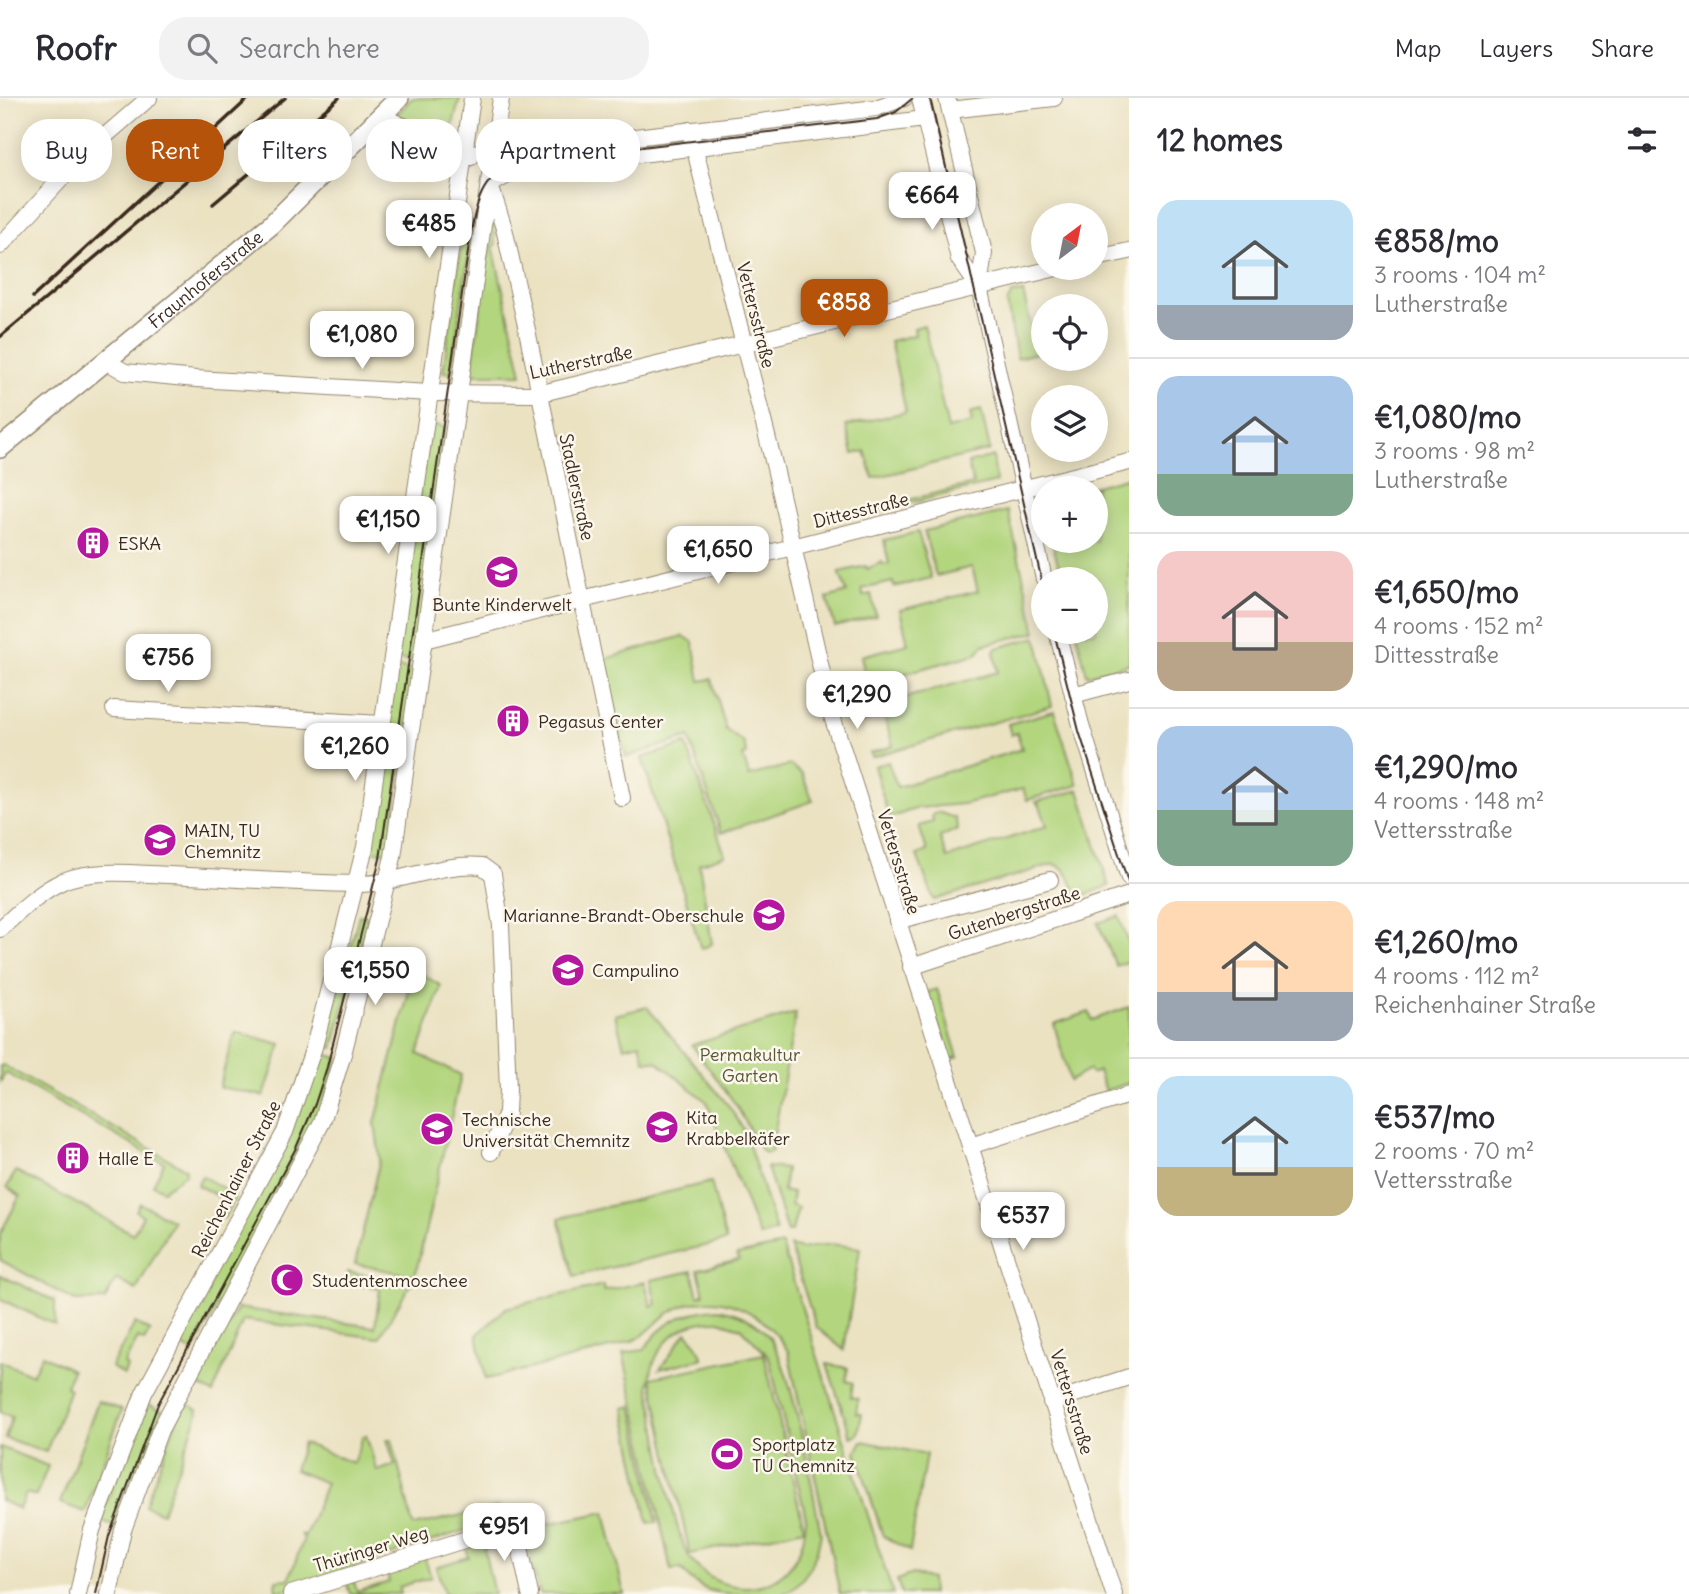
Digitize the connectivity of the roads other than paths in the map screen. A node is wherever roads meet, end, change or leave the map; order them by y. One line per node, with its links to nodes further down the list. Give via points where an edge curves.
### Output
1 (149, 98): 21 (street, via 82,156)
2 (399, 98): 9 (main road, Fraunhoferstraße)
3 (471, 98): 15 (street, Reichenhainer Straße)
4 (501, 98): 10 (street)
5 (904, 98): 12 (street, via 883,107)
6 (920, 98): 11 (street)
7 (1054, 98): 8 (street)
8 (948, 104): 25 (street, via 984,253)
9 (381, 116): 15 (street); 27 (main road, Fraunhoferstraße, via 280,217)
10 (498, 119)
11 (925, 119): 14 (street); 25 (street, via 959,259)
12 (690, 130): 13 (street); 14 (street, Vettersstraße)
13 (640, 138)
14 (694, 148): 16 (street); 26 (street, Vettersstraße)
15 (464, 153): 17 (street); 28 (street, Reichenhainer Straße)
16 (640, 154)
17 (476, 156)
18 (490, 182): 20 (street)
19 (496, 182): 20 (street)
20 (490, 185): 29 (street); 30 (street, Stadlerstraße, via 505,228)
21 (0, 246)
22 (1129, 251): 23 (street)
23 (1108, 255)
24 (1031, 274): 25 (street, Lutherstraße)
25 (979, 286): 26 (street, Lutherstraße); 33 (street)
26 (744, 343): 30 (street, Lutherstraße); 34 (street, Vettersstraße)
27 (106, 361): 28 (street, Lutherstraße, via 125,372); 31 (main road, Fraunhoferstraße)
28 (429, 393): 29 (street, Lutherstraße); 42 (street, Reichenhainer Straße)
29 (459, 394): 30 (street, Lutherstraße); 37 (street)
30 (538, 394): 36 (street, Stadlerstraße)
31 (0, 448)
32 (1129, 462): 33 (street, Dittesstraße)
33 (1022, 489): 34 (street, Dittesstraße); 35 (street)
34 (792, 547): 36 (street, Dittesstraße); 49 (street, Vettersstraße, via 832,716)
35 (1041, 567)
36 (580, 602): 37 (street, Dittesstraße); 43 (street, Stadlerstraße)
37 (424, 640): 45 (street)
38 (1060, 644): 40 (street)
39 (1129, 680): 40 (street)
40 (1073, 695): 44 (street)
41 (114, 709): 42 (street)
42 (382, 724): 47 (street, Reichenhainer Straße)
43 (622, 798)
44 (1129, 878)
45 (389, 880): 47 (street); 54 (street, via 474,865 493,874 501,926 508,1090 507,1113); 58 (street, via 321,1122 160,1430 123,1530)
46 (1050, 880): 49 (street)
47 (356, 884): 50 (street, via 92,875 65,880 30,901); 57 (street, Reichenhainer Straße, via 294,1111 144,1393 92,1530)
48 (1129, 895): 51 (street, Gutenbergstraße)
49 (897, 921): 51 (street, Vettersstraße)
50 (0, 929)
51 (911, 967): 53 (street, Vettersstraße)
52 (1129, 1095): 53 (street)
53 (970, 1146): 56 (street, Vettersstraße)
54 (491, 1152)
55 (1129, 1377): 56 (street)
56 (1052, 1402): 61 (street, Vettersstraße)
57 (78, 1594)
58 (109, 1594)
59 (291, 1594): 60 (street, Thüringer Weg, via 514,1524)
60 (530, 1594)
61 (1114, 1594)

